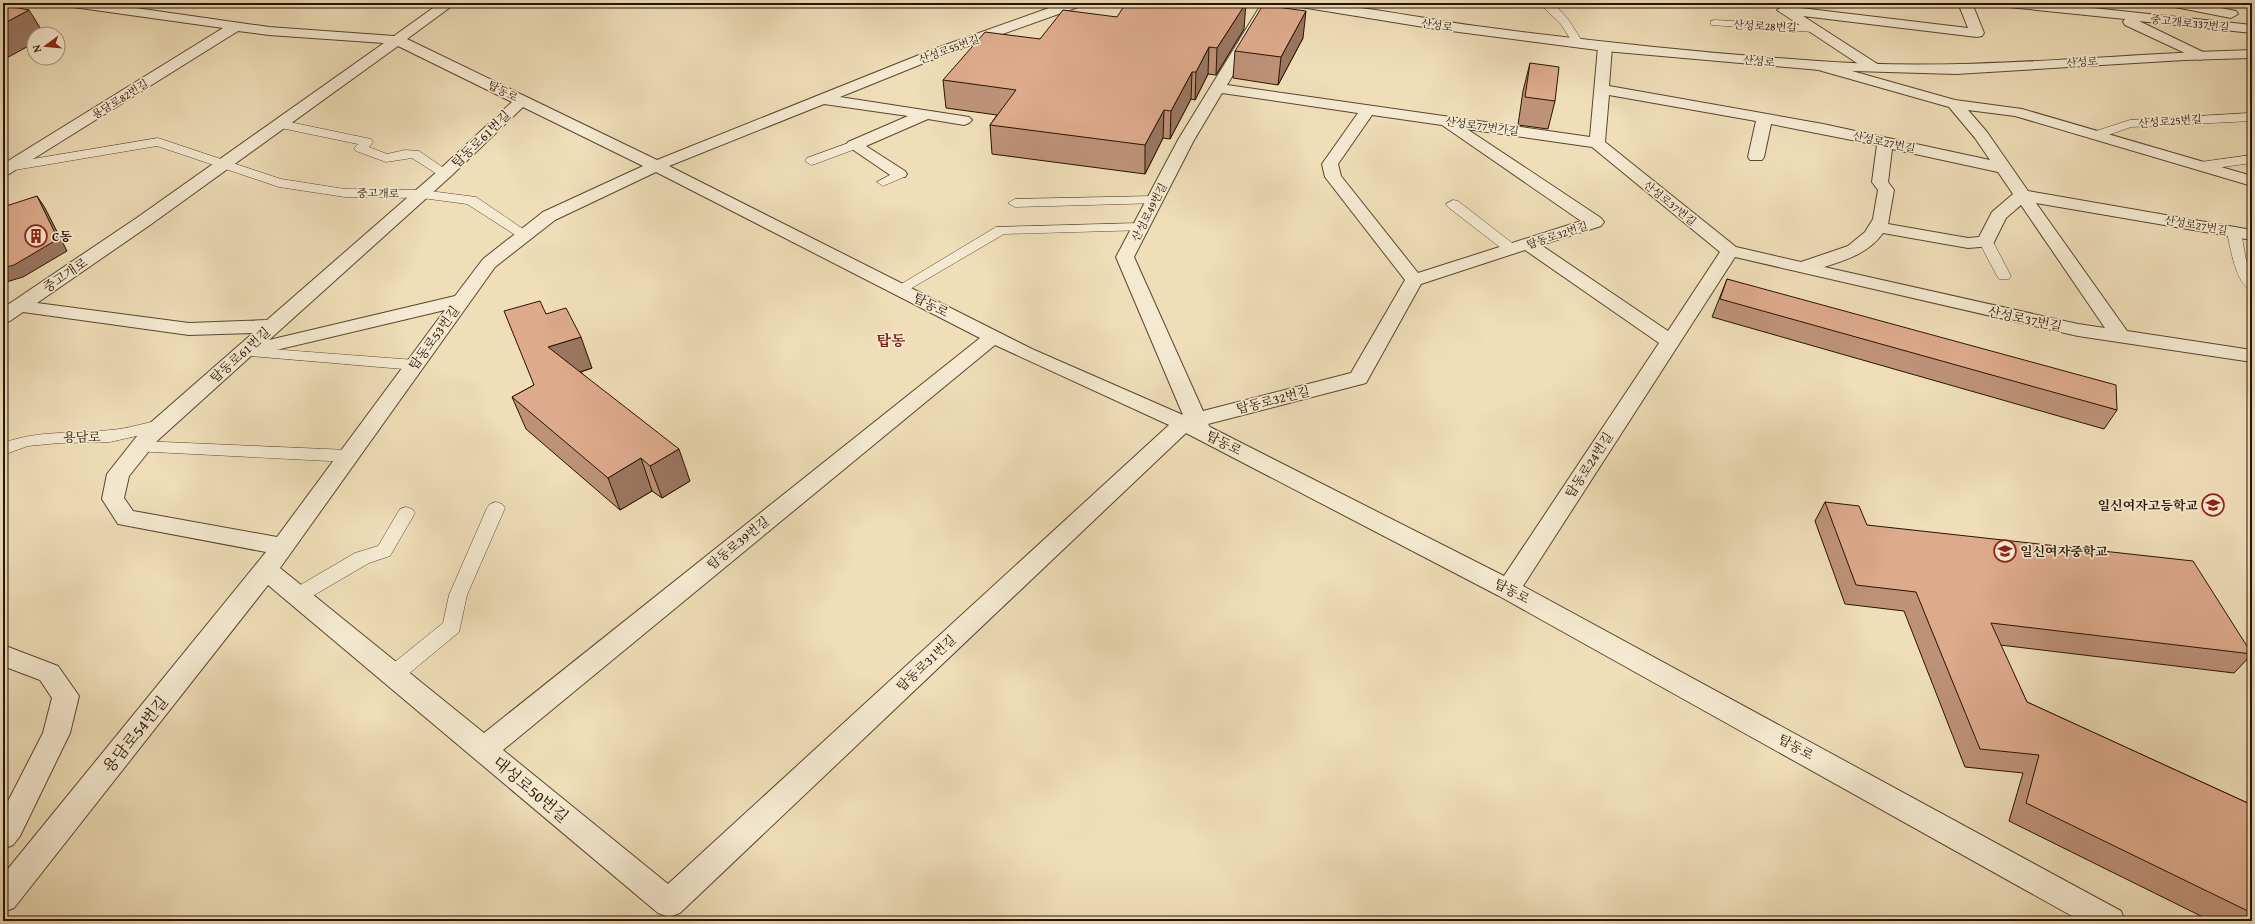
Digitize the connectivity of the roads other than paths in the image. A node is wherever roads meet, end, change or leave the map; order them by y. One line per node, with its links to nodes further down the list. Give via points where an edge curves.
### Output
1 (73, 3): 15 (street, 탑동로)
2 (449, 3): 18 (street, 중고개로)
3 (1076, 3): 29 (street, 산성로55번길, via 939,52)
4 (1269, 3): 27 (street, 산성로49번길)
5 (1301, 3): 19 (street, 산성로, via 1436,25)
6 (1548, 3): 19 (lane)
7 (1965, 3): 11 (street, 산성로28번길, via 1977,33 1873,21)
8 (2009, 3): 12 (street, 중고개로337번길)
9 (2093, 3): 12 (street)
10 (2175, 3): 13 (street)
11 (1779, 6): 16 (street, 산성로28번길)
12 (2114, 15): 17 (street, 중고개로337번길); 23 (street)
13 (2252, 18)
14 (1715, 23): 16 (lane, 산성로28번길)
15 (236, 26): 18 (street, 탑동로, via 269,31); 47 (street, 용담로82번길)
16 (1814, 29): 26 (street, 산성로28번길)
17 (2252, 29)
18 (397, 40): 30 (street, 탑동로); 38 (street, 중고개로)
19 (1580, 44): 20 (street, 산성로)
20 (1605, 47): 25 (street, 산성로); 28 (street)
21 (2252, 54): 22 (street)
22 (2219, 55): 23 (street, 산성로); 24 (street)
23 (2200, 56): 26 (street, 산성로, via 1956,70)
24 (2252, 60)
25 (1820, 66): 26 (street, 산성로); 31 (street, 산성로25번길)
26 (1874, 68)
27 (1217, 88): 32 (street, 산성로77번가길); 57 (street, 산성로49번길)
28 (1602, 89): 35 (street); 41 (street)
29 (822, 99): 33 (street); 48 (street, 산성로55번길)
30 (522, 100): 48 (street, 탑동로); 51 (street, 탑동로61번길)
31 (1954, 104): 39 (street, 산성로25번길, via 2017,112); 50 (street, via 1981,135)
32 (1368, 110): 37 (street, 산성로77번가길); 70 (street, via 1330,164 1332,178)
33 (927, 114): 36 (street); 42 (street)
34 (2248, 117): 39 (lane, 산성로25번길, via 2130,124)
35 (1764, 118): 40 (street, 산성로27번길); 43 (street)
36 (964, 120)
37 (1444, 121): 41 (street, 산성로77번가길); 66 (street, 탑동로32번길, via 1595,222)
38 (280, 124): 46 (street, 중고개로); 51 (lane, via 367,142 360,148 386,158 415,154)
39 (2097, 135): 49 (street, 산성로25번길)
40 (1884, 142): 50 (street, 산성로27번길); 61 (street, via 1880,182 1886,190)
41 (1597, 143): 67 (street, 산성로37번길)
42 (854, 145): 45 (lane); 52 (street)
43 (1756, 157)
44 (2252, 160): 49 (lane, 산성로25번길)
45 (812, 161)
46 (224, 164): 47 (lane, via 158,142); 55 (lane, 중고개로, via 279,183 314,190); 74 (street, 중고개로)
47 (9, 165)
48 (656, 166): 63 (street, 탑동로53번길, via 549,216); 72 (street, 탑동로)
49 (2201, 166): 53 (street, 산성로25번길)
50 (2004, 168): 56 (street)
51 (445, 173): 55 (street, 탑동로61번길)
52 (899, 174): 54 (lane)
53 (2252, 181)
54 (883, 182)
55 (422, 194): 63 (lane, 중고개로, via 471,200); 76 (street, 탑동로61번길)
56 (2022, 195): 62 (street, 산성로27번길); 65 (street, via 1998,216); 78 (street)
57 (1155, 200): 58 (lane); 60 (street, 산성로49번길)
58 (1015, 202)
59 (1452, 204): 66 (lane)
60 (1141, 227): 72 (lane, 탑동로, via 1001,230); 84 (street, 산성로49번길, via 1125,257)
61 (1878, 227): 65 (street, via 1968,243); 68 (street, via 1868,241 1850,252)
62 (2234, 232): 64 (street, 산성로27번길); 71 (lane, via 2239,260)
63 (525, 235): 73 (street, 탑동로53번길, via 489,263)
64 (2252, 235)
65 (1986, 242): 69 (lane)
66 (1519, 247): 70 (street, 탑동로32번길); 79 (street)
67 (1730, 251): 68 (street, 산성로37번길); 79 (street, 탑동로24번길)
68 (1800, 268): 78 (street, 산성로37번길, via 2078,330)
69 (2004, 276)
70 (1414, 280): 84 (street, 탑동로32번길, via 1359,378)
71 (2252, 286)
72 (900, 289): 77 (street, 탑동로)
73 (462, 300): 80 (street); 82 (street, 탑동로53번길)
74 (19, 306): 75 (street, 중고개로); 76 (street, via 189,329)
75 (3, 317)
76 (273, 326): 80 (street, 탑동로61번길)
77 (993, 337): 84 (street, 탑동로); 96 (street, 탑동로39번길)
78 (2121, 337): 81 (street, 산성로37번길)
79 (1671, 342): 92 (street, 탑동로24번길)
80 (243, 352): 82 (lane); 83 (street, 탑동로61번길)
81 (2252, 356)
82 (415, 365): 87 (street, 탑동로53번길)
83 (161, 425): 85 (street, 탑동로61번길); 86 (lane, 용담로, via 110,436 26,441)
84 (1193, 425): 92 (street, 탑동로); 99 (street, 탑동로31번길)
85 (140, 447): 87 (lane); 90 (street, 탑동로61번길, via 118,474 113,499 126,518)
86 (3, 449)
87 (349, 456): 90 (street, 탑동로53번길)
88 (496, 508): 95 (lane, via 458,595 452,627)
89 (406, 513): 93 (lane, via 384,551 362,558)
90 (283, 547): 91 (street, 탑동로53번길)
91 (266, 570): 93 (street, 대성로50번길); 98 (street, 용담로54번길)
92 (1508, 589): 100 (street, 탑동로)
93 (297, 596): 95 (street, 대성로50번길)
94 (3, 655): 97 (street, via 49,674 66,696 56,733 10,827)
95 (393, 675): 96 (street, 대성로50번길)
96 (483, 750): 99 (street, 대성로50번길)
97 (3, 836)
98 (3, 898)
99 (669, 903)
100 (2110, 921)

